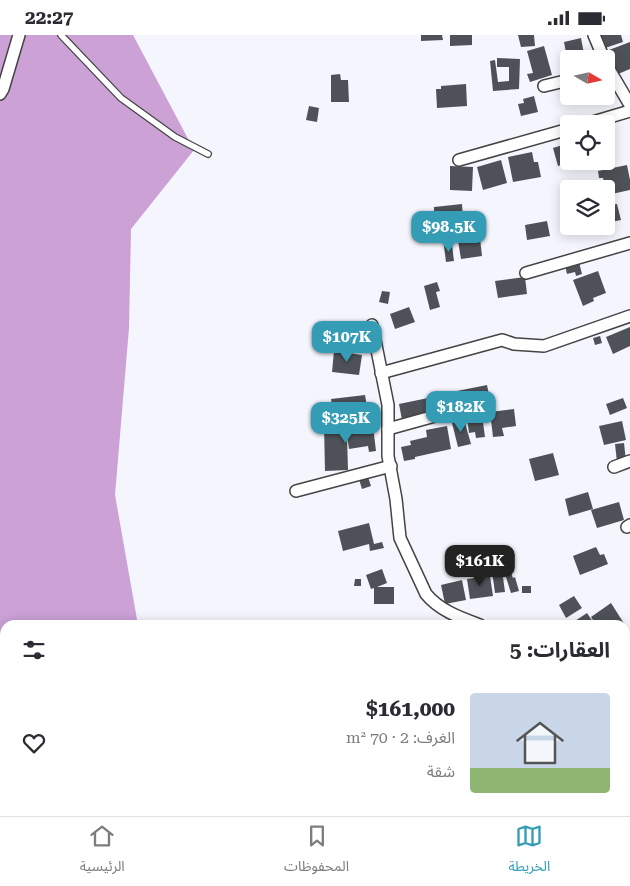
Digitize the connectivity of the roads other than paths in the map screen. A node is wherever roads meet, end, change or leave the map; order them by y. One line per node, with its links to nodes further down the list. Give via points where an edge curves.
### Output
1 (19, 35): 8 (street)
2 (61, 35): 13 (lane, via 121,98 176,137)
3 (594, 35): 4 (street)
4 (600, 50)
5 (615, 81): 9 (street)
6 (560, 82): 7 (street)
7 (544, 86)
8 (0, 94)
9 (630, 105)
10 (630, 111): 11 (street)
11 (615, 115)
12 (560, 132): 14 (street)
13 (208, 154)
14 (459, 160)
15 (630, 243): 16 (street)
16 (526, 273)
17 (630, 316): 19 (street, via 544,346 502,340)
18 (372, 325): 19 (street)
19 (381, 373): 21 (street, via 388,405)
20 (482, 403): 21 (street)
21 (388, 429): 23 (street)
22 (630, 461): 24 (street)
23 (390, 466): 25 (street); 26 (street, via 400,538 426,594 437,605)
24 (614, 467)
25 (296, 491)
26 (467, 620)

